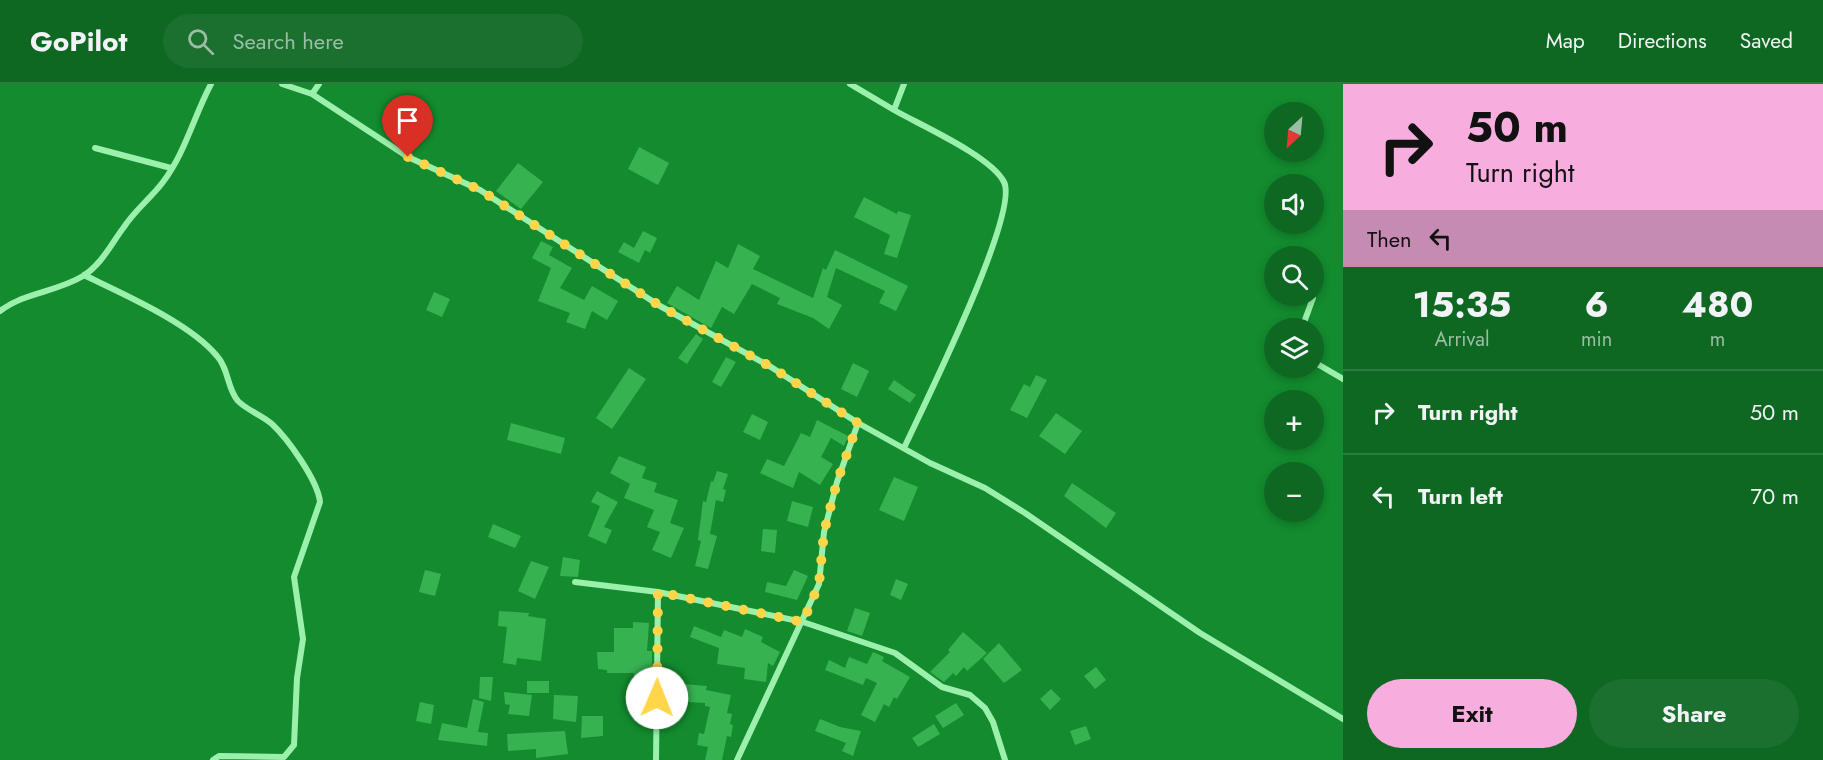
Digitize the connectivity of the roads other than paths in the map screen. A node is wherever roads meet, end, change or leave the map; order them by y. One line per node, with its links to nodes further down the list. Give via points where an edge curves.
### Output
1 (211, 84): 9 (street)
2 (282, 84): 6 (street)
3 (319, 84): 6 (street)
4 (850, 84): 7 (street)
5 (904, 84): 7 (street)
6 (312, 94): 14 (street, via 408,157 480,190 660,306 771,367)
7 (894, 110): 15 (street, via 992,167 1004,180 1007,192 1001,224 954,341)
8 (95, 148): 9 (street)
9 (171, 168): 10 (street, via 98,263)
10 (84, 275): 11 (street); 20 (street, via 150,307 217,355 227,371 233,394 282,434 318,489 320,501 294,577 303,628 294,745 284,757 219,756)
11 (0, 311)
12 (1324, 368): 13 (street)
13 (1343, 379)
14 (858, 423): 15 (street); 18 (street, via 824,532 819,584)
15 (904, 448): 19 (street, via 985,488 1200,633)
16 (575, 582): 17 (street)
17 (658, 592): 18 (street); 21 (street)
18 (803, 622): 22 (street); 23 (street, via 895,653 942,687 970,695 993,722)
19 (1343, 719)
20 (213, 760)
21 (656, 760)
22 (737, 760)
23 (1005, 760)

